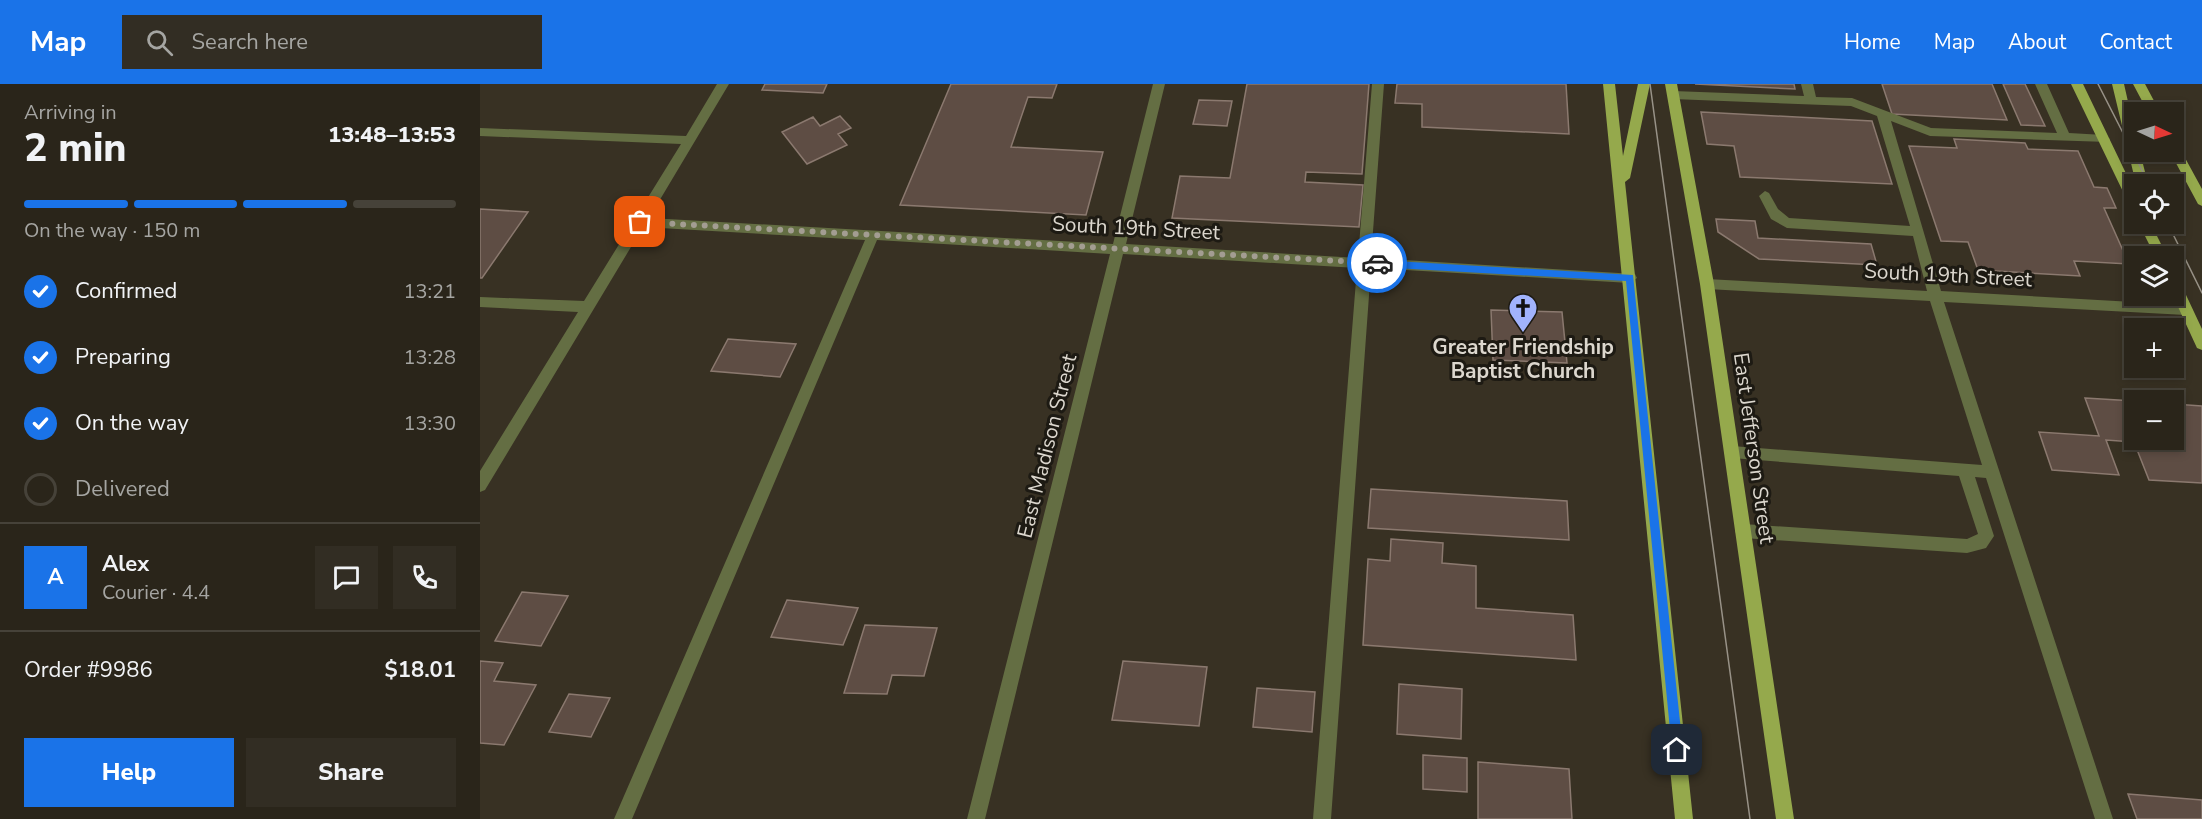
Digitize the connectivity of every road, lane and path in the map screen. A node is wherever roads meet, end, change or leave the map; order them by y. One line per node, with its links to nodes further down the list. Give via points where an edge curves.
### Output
1 (723, 84): 18 (street)
2 (1159, 84): 28 (street, East Madison Street)
3 (1378, 84): 29 (street)
4 (1609, 84): 22 (main road)
5 (1644, 84): 22 (main road)
6 (1807, 84): 12 (street)
7 (2041, 84): 16 (street)
8 (2077, 84): 17 (main road)
9 (2118, 84): 20 (main road)
10 (2139, 84): 13 (main road)
11 (1672, 89): 12 (street); 31 (main road, East Jefferson Street)
12 (1811, 101): 14 (street, via 1852,102)
13 (2149, 102)
14 (1883, 116): 16 (street, via 1930,132); 26 (street)
15 (480, 132): 18 (street)
16 (2065, 137): 17 (street)
17 (2104, 139): 21 (main road)
18 (689, 140): 25 (street)
19 (2181, 162): 24 (main road)
20 (2140, 174)
21 (2124, 181)
22 (1622, 190): 30 (main road)
23 (1765, 196): 26 (street, via 1771,211 1787,223)
24 (2202, 201)
25 (640, 222): 27 (street, South 19th Street); 35 (street)
26 (1918, 231): 32 (street)
27 (873, 235): 28 (street, South 19th Street); 43 (street)
28 (1118, 248): 29 (street, South 19th Street); 44 (street, East Madison Street)
29 (1364, 262): 30 (street, South 19th Street); 45 (street)
30 (1630, 278): 46 (main road)
31 (1707, 284): 32 (street, South 19th Street); 38 (main road, East Jefferson Street)
32 (1935, 295): 36 (street, South 19th Street); 40 (street)
33 (480, 302): 35 (street)
34 (2184, 306): 36 (main road)
35 (588, 307): 41 (street)
36 (2186, 310): 37 (main road)
37 (2202, 344)
38 (1732, 452): 39 (street); 42 (main road, East Jefferson Street)
39 (1965, 470): 40 (street); 42 (street, via 1986,536 1980,543 1967,546)
40 (1992, 472): 48 (street)
41 (480, 485)
42 (1743, 531): 47 (main road, East Jefferson Street)
43 (623, 819)
44 (976, 819)
45 (1322, 819)
46 (1684, 819)
47 (1785, 819)
48 (2104, 819)

